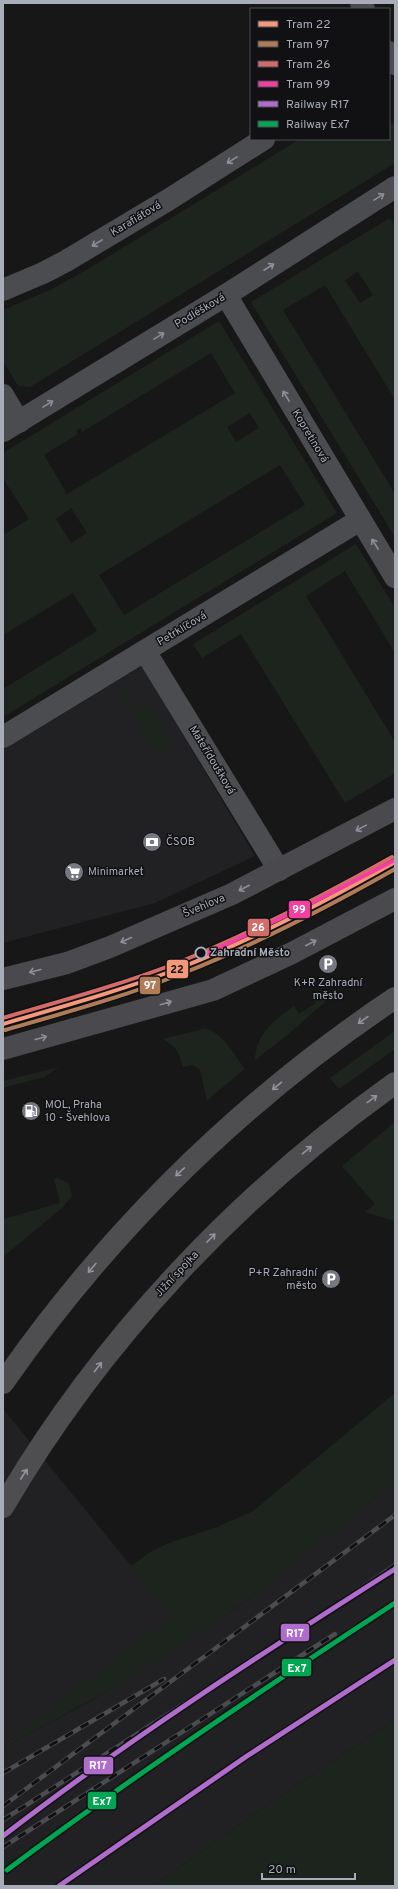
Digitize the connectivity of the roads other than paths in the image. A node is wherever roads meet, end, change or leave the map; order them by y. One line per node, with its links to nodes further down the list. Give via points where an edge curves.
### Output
1 (262, 140): 3 (street, Karafiátová, one-way to 3, via 66,261)
2 (395, 187): 4 (street, Podléšková, one-way to 2)
3 (3, 290)
4 (226, 295): 6 (street, Podléšková, one-way to 4); 7 (street, Kopretinová, one-way to 4)
5 (3, 395): 6 (street)
6 (11, 426)
7 (360, 520): 8 (street, Kopretinová, one-way to 7); 9 (street, Petrklíčová)
8 (395, 577)
9 (145, 651): 10 (street, Petrklíčová); 12 (street, Mateřídoušková)
10 (3, 737)
11 (395, 809): 12 (main road, Švehlova, one-way to 12)
12 (279, 870): 14 (main road, Švehlova, one-way to 14, via 232,894 94,954)
13 (395, 899): 16 (main road, one-way to 13, via 213,990 292,953)
14 (3, 979)
15 (395, 998): 18 (highway, one-way to 18, via 307,1061 228,1127 167,1185 120,1235 54,1314)
16 (3, 1049)
17 (395, 1083): 19 (highway, Jižní spojka, one-way to 17, via 40,1448 84,1386 158,1294 261,1189 348,1116)
18 (3, 1383)
19 (3, 1507)

